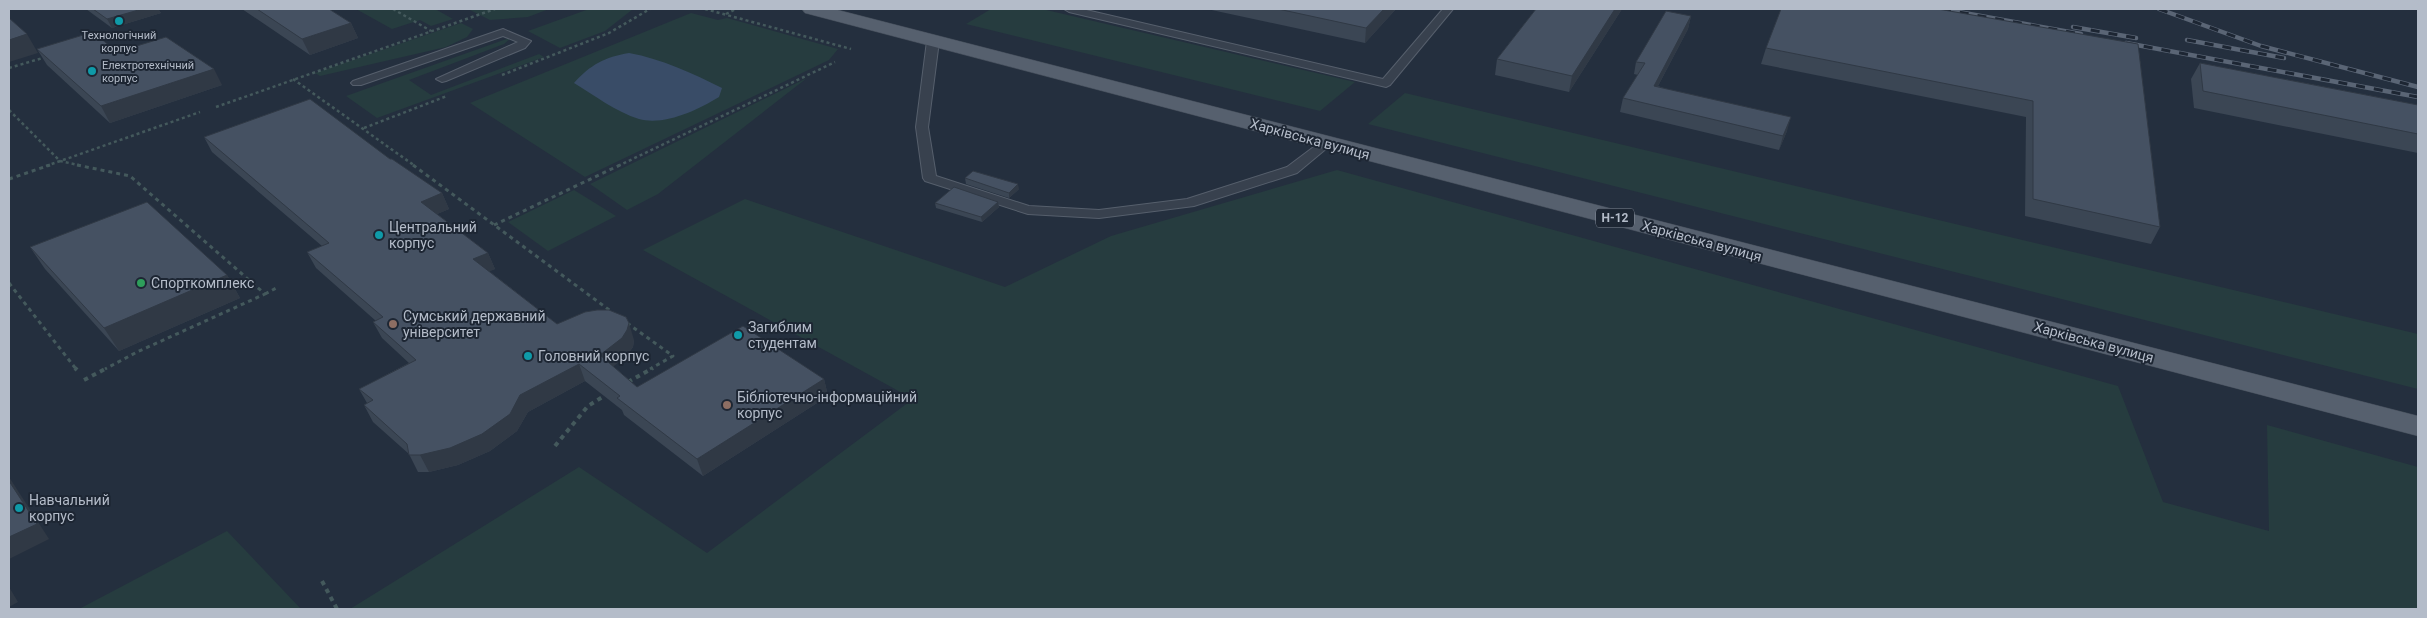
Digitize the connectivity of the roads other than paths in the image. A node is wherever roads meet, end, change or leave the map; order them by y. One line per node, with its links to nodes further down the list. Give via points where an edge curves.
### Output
1 (812, 9): 4 (main road, Харківська вулиця / Н-12)
2 (1069, 9): 3 (lane, via 1386,83)
3 (1448, 9)
4 (934, 40): 7 (main road, Харківська вулиця / Н-12); 7 (lane, via 922,127 930,178 1028,210 1099,214 1189,203 1292,170)
5 (442, 79): 6 (lane, via 521,46 525,41 503,32)
6 (357, 83)
7 (1327, 143): 8 (main road, Харківська вулиця / Н-12)
8 (2418, 426)

